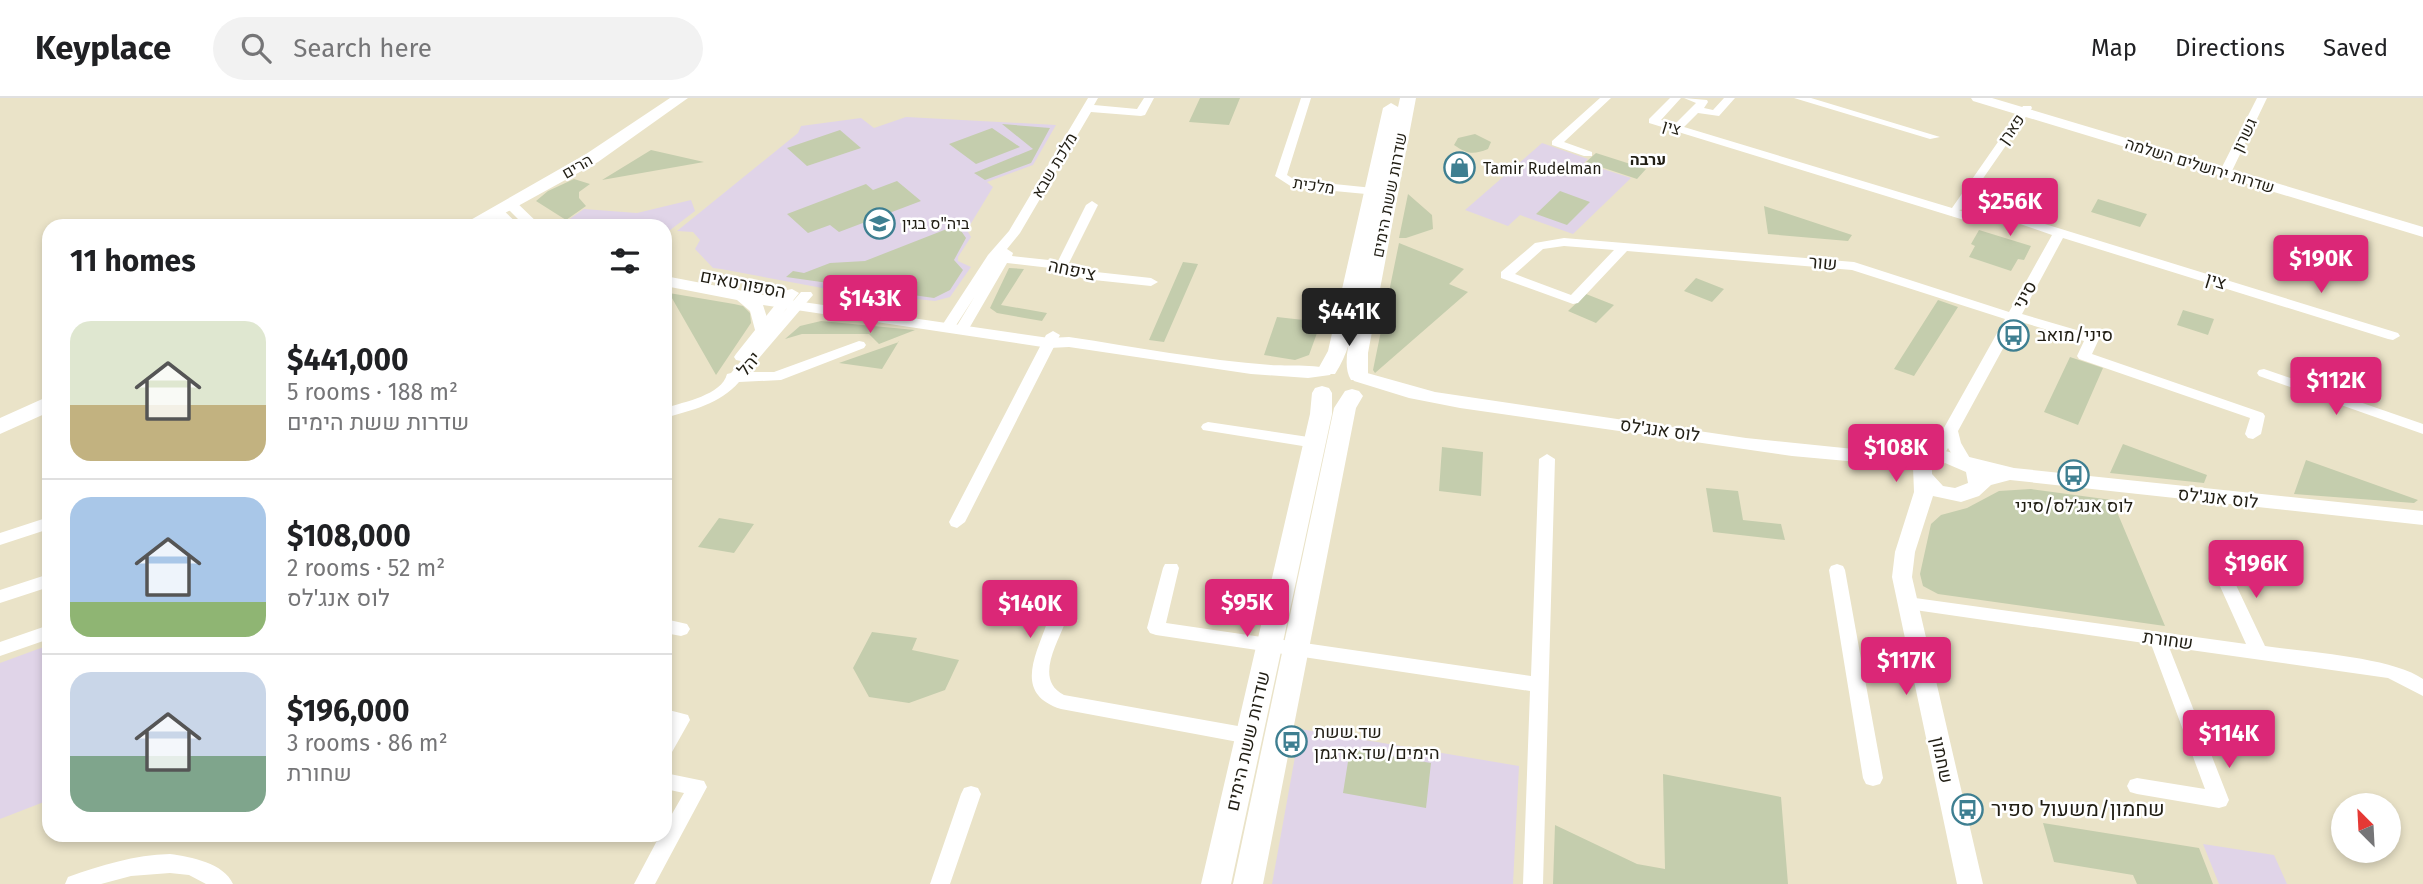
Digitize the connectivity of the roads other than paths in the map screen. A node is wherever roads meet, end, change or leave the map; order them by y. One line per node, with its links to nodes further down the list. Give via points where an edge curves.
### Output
1 (680, 98): 25 (main road, הרים, via 606,149)
2 (1149, 98): 14 (street, via 1141,113)
3 (1306, 98): 22 (street, מלכית, via 1281,176 1292,183)
4 (1393, 98): 22 (main road, שדרות ששת הימים)
5 (1408, 98): 22 (main road, שדרות ששת הימים)
6 (1606, 98): 19 (street, via 1556,143)
7 (1676, 98): 17 (street, צין, via 1653,121)
8 (1689, 98): 15 (street, via 1703,102)
9 (1731, 98): 15 (street, via 1715,114)
10 (1799, 98): 18 (street)
11 (1978, 98): 16 (street, שדרות ירושלים השלמה)
12 (1994, 98): 16 (street, שדרות ירושלים השלמה)
13 (2262, 98): 20 (street, גשרון)
14 (1091, 103): 36 (street, מלכת שבא)
15 (1696, 109): 17 (street)
16 (2025, 110): 20 (street, שדרות ירושלים השלמה); 21 (street, פארן)
17 (1677, 128): 26 (street, צין)
18 (1934, 137)
19 (1588, 154)
20 (2227, 170): 32 (street, שדרות ירושלים השלמה); 34 (street, שדרות ירושלים השלמה)
21 (1973, 185): 24 (street, פארן); 27 (street)
22 (1381, 193): 51 (main road, שדרות ששת הימים, via 1338,351); 52 (main road, שדרות ששת הימים)
23 (1092, 205): 37 (street)
24 (1958, 205): 26 (street, צין); 27 (street, צין, via 1970,203); 28 (street, via 1960,213)
25 (502, 207): 29 (main road, הרים); 30 (street); 31 (street)
26 (1933, 207): 28 (street, צין)
27 (1984, 212): 28 (street, צין); 33 (street, צין)
28 (1968, 217)
29 (482, 219)
30 (508, 219)
31 (522, 219)
32 (2423, 225)
33 (2060, 232): 43 (street, סיני); 46 (street, צין)
34 (2423, 232)
35 (1624, 247): 35 (street, שור, via 1546,244 1506,275 1573,300); 43 (street, שור, via 1854,266)
36 (999, 259): 37 (street, ציפחה); 44 (street, מלכת שבא)
37 (1062, 265): 40 (street, ציפחה, via 1084,275)
38 (672, 270): 42 (street, הספורטאים)
39 (672, 282): 41 (street, הספורטאים)
40 (1151, 282)
41 (740, 296): 42 (street, הספורטאים); 45 (street, via 758,309)
42 (794, 300): 44 (street, הספורטאים); 45 (street, יהל); 50 (street, יהל)
43 (2014, 316): 58 (street, סיני); 59 (street, שור, via 2091,340 2084,356 2258,416)
44 (958, 323): 47 (street, הספורטאים)
45 (763, 330): 50 (street, יהל)
46 (2393, 336)
47 (1057, 340): 51 (street, הספורטאים); 69 (street)
48 (859, 345): 50 (street, via 776,377)
49 (2264, 373): 57 (street)
50 (732, 377): 54 (street, יהל, via 710,398)
51 (1323, 381): 52 (main road, via 1336,398); 52 (main road, via 1342,368); 60 (main road, שדרות ששת הימים)
52 (1356, 386): 63 (street, לוס אנג'לס, via 1373,394 1437,397 1884,458); 83 (main road, שדרות ששת הימים, via 1345,408)
53 (42, 406): 55 (main road)
54 (672, 411)
55 (0, 426)
56 (1208, 427): 60 (street)
57 (2423, 429)
58 (1951, 432): 62 (street); 63 (street, סיני)
59 (2253, 434)
60 (1315, 443): 81 (main road, שדרות ששת הימים)
61 (1547, 459): 87 (street)
62 (1966, 461): 63 (street, via 1947,456); 64 (street, לוס אנג'לס); 65 (street, via 1978,472)
63 (1928, 468): 66 (street, via 1938,491); 67 (street, שחמון)
64 (2014, 475): 65 (street, לוס אנג'לס); 68 (street, לוס אנג'לס)
65 (1978, 484): 66 (street)
66 (1959, 495): 67 (street)
67 (1917, 513): 77 (street, שחמון, via 1902,568)
68 (2423, 519)
69 (957, 522)
70 (42, 525): 71 (street)
71 (0, 539)
72 (2218, 564): 84 (street)
73 (1171, 568): 81 (street, via 1156,628)
74 (1837, 570): 85 (street)
75 (42, 582): 76 (street)
76 (0, 597)
77 (1908, 603): 80 (street, שחורת); 86 (street, שחמון)
78 (1056, 623): 90 (street, via 1040,668 1040,688 1054,700)
79 (42, 634): 82 (street)
80 (2157, 638): 84 (street, שחורת); 94 (street, via 2219,800)
81 (1270, 646): 83 (street); 90 (main road, שדרות ששת הימים)
82 (0, 649)
83 (1296, 650): 87 (street); 98 (main road, שדרות ששת הימים)
84 (2259, 653): 88 (street, שחורת, via 2389,671)
85 (1853, 665): 86 (street); 92 (street)
86 (1924, 676): 105 (street, שחמון)
87 (1540, 685): 104 (street)
88 (2423, 690)
89 (672, 719): 91 (street, via 681,720)
90 (1251, 731): 103 (main road, שדרות ששת הימים)
91 (672, 735)
92 (1872, 778)
93 (672, 782): 96 (street, via 697,787)
94 (2137, 786)
95 (971, 794): 102 (street)
96 (672, 833)
97 (667, 842): 101 (street)
98 (1252, 875)
99 (75, 884): 100 (street, via 162,863 189,865 211,873)
100 (223, 884)
101 (644, 884)
102 (940, 884)
103 (1216, 884)
104 (1533, 884)
105 (1970, 884)

